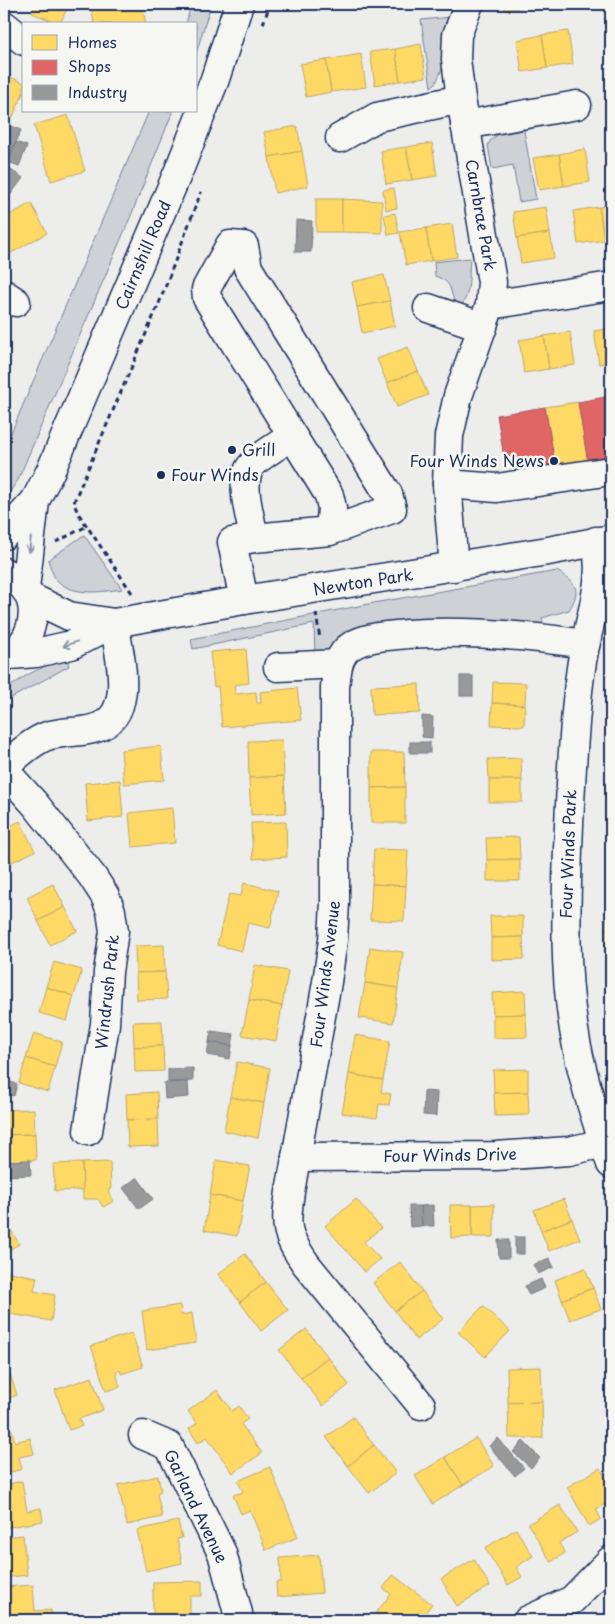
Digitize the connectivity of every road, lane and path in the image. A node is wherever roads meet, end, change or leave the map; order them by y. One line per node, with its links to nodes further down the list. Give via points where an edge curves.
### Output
1 (239, 4): 17 (street, Cairnshill Road, via 179,170)
2 (270, 4): 5 (path)
3 (469, 4): 8 (street, Carnbrae Park, via 457,35 456,59)
4 (4, 26): 6 (street)
5 (262, 27)
6 (22, 40)
7 (576, 105): 8 (street)
8 (463, 112): 9 (street, via 377,117); 13 (street, Carnbrae Park, via 492,282)
9 (340, 138)
10 (201, 192): 18 (path, via 160,301 75,499 78,513)
11 (611, 286): 13 (street)
12 (428, 308): 13 (street)
13 (487, 316): 16 (street, Carnbrae Park, via 458,396 449,436)
14 (292, 436): 19 (street, via 329,495 332,508); 19 (street, via 206,298 206,289 230,245 244,246 248,268 388,494 392,509); 21 (street, via 250,467 245,485)
15 (611, 471): 16 (street, via 497,488)
16 (447, 484): 24 (street, Carnbrae Park)
17 (35, 501): 20 (street, Cairnshill Road); 26 (street, Cairnshill Road, one-way to 26)
18 (87, 526): 23 (path); 28 (path)
19 (330, 531): 21 (street)
20 (4, 535)
21 (254, 538): 27 (street, via 232,542)
22 (604, 540): 24 (street, Newton Park); 30 (street, Four Winds Park, via 599,557 599,583)
23 (54, 544)
24 (454, 567): 27 (street, Newton Park)
25 (4, 572): 26 (street, Newton Park, via 15,578)
26 (28, 593): 29 (street, Newton Park, via 69,616); 31 (street, Cairnshill Road, via 33,610 28,636)
27 (244, 600): 28 (street, Newton Park)
28 (148, 616): 29 (street, Newton Park)
29 (114, 623): 31 (street, Newton Park, one-way to 31, via 70,645); 34 (street, via 123,680 122,698 116,712 94,729 61,732 28,746)
30 (585, 644): 32 (street, via 490,632 389,636 351,646); 36 (street, Four Winds Park, via 572,758 566,951 574,1030)
31 (7, 656)
32 (338, 664): 33 (street); 37 (street, Four Winds Avenue, via 335,687 333,940)
33 (278, 667)
34 (4, 769): 35 (street, Windrush Park, via 82,862 112,911 114,931 105,1024)
35 (88, 1131)
36 (608, 1153): 37 (street, Four Winds Drive)
37 (296, 1157): 38 (street, Four Winds Avenue, via 286,1216 294,1246)
38 (421, 1405)
39 (143, 1435): 41 (street, Garland Avenue, via 168,1446 222,1554 238,1613)
40 (611, 1560): 42 (street, via 572,1600)
41 (236, 1620)
42 (528, 1620)

